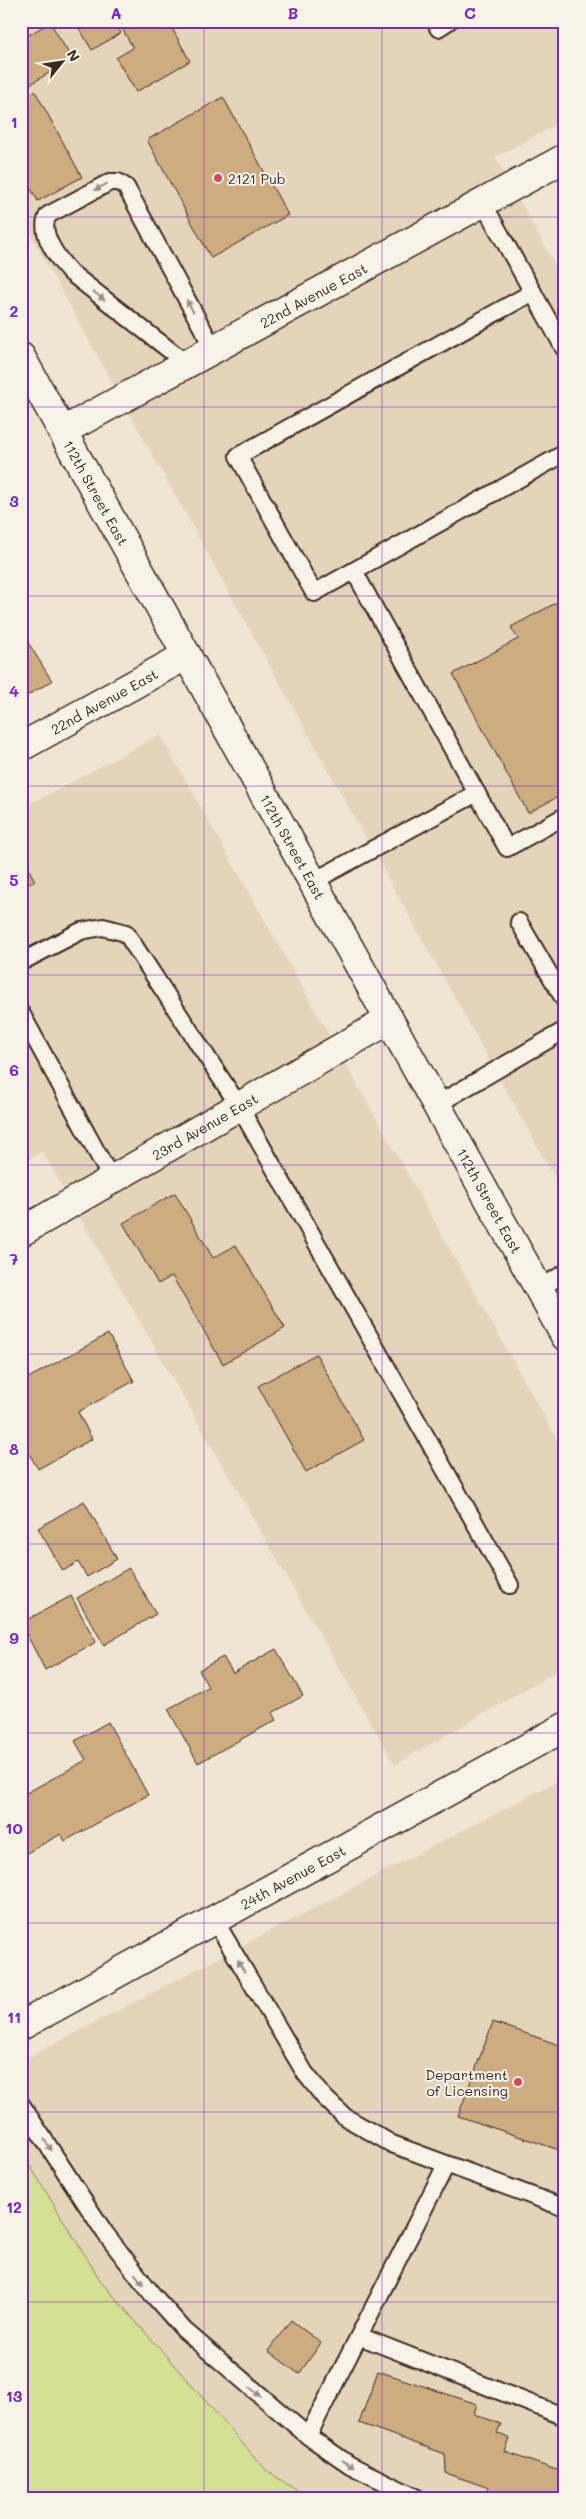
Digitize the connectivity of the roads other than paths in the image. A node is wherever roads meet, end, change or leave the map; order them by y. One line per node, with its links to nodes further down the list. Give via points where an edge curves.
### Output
1 (565, 158): 2 (street, 22nd Avenue East)
2 (483, 203): 3 (lane); 4 (street, 22nd Avenue East)
3 (533, 292): 5 (lane); 10 (lane, via 238,456 314,593)
4 (214, 348): 7 (street, 22nd Avenue East); 7 (lane, one-way to 7, via 126,187 110,182 48,215 44,230 61,262 71,273)
5 (565, 350)
6 (21, 357): 8 (street, 112th Street East)
7 (186, 363): 8 (street, 22nd Avenue East)
8 (62, 431): 11 (street, 112th Street East)
9 (563, 459): 10 (lane)
10 (354, 570): 13 (lane)
11 (187, 655): 12 (street, 22nd Avenue East); 15 (street, 112th Street East)
12 (21, 747)
13 (477, 793): 14 (lane, via 507,848); 15 (lane)
14 (565, 816)
15 (312, 882): 20 (street, 112th Street East)
16 (519, 922): 18 (lane)
17 (21, 962): 23 (lane, via 81,932 103,927 126,934)
18 (565, 1000)
19 (21, 1013): 24 (lane)
20 (388, 1020): 22 (street, 112th Street East); 23 (street, 23rd Avenue East)
21 (565, 1030): 22 (lane)
22 (436, 1105): 27 (street, 112th Street East)
23 (239, 1106): 24 (street, 23rd Avenue East); 29 (lane)
24 (112, 1180): 25 (street, 23rd Avenue East)
25 (21, 1232)
26 (565, 1273): 27 (lane)
27 (538, 1288): 28 (street, 112th Street East)
28 (565, 1336)
29 (510, 1585)
30 (565, 1727): 31 (street, 24th Avenue East)
31 (214, 1919): 32 (street, 24th Avenue East); 34 (lane, one-way to 31, via 392,2144 345,2117 324,2097 305,2073)
32 (21, 2026)
33 (21, 2104): 38 (lane, one-way to 38, via 104,2233 152,2294 184,2330)
34 (446, 2164): 35 (lane); 36 (lane)
35 (565, 2208)
36 (359, 2336): 37 (lane); 38 (lane)
37 (565, 2417)
38 (308, 2436): 39 (lane, one-way to 39, via 350,2465)
39 (417, 2498)

